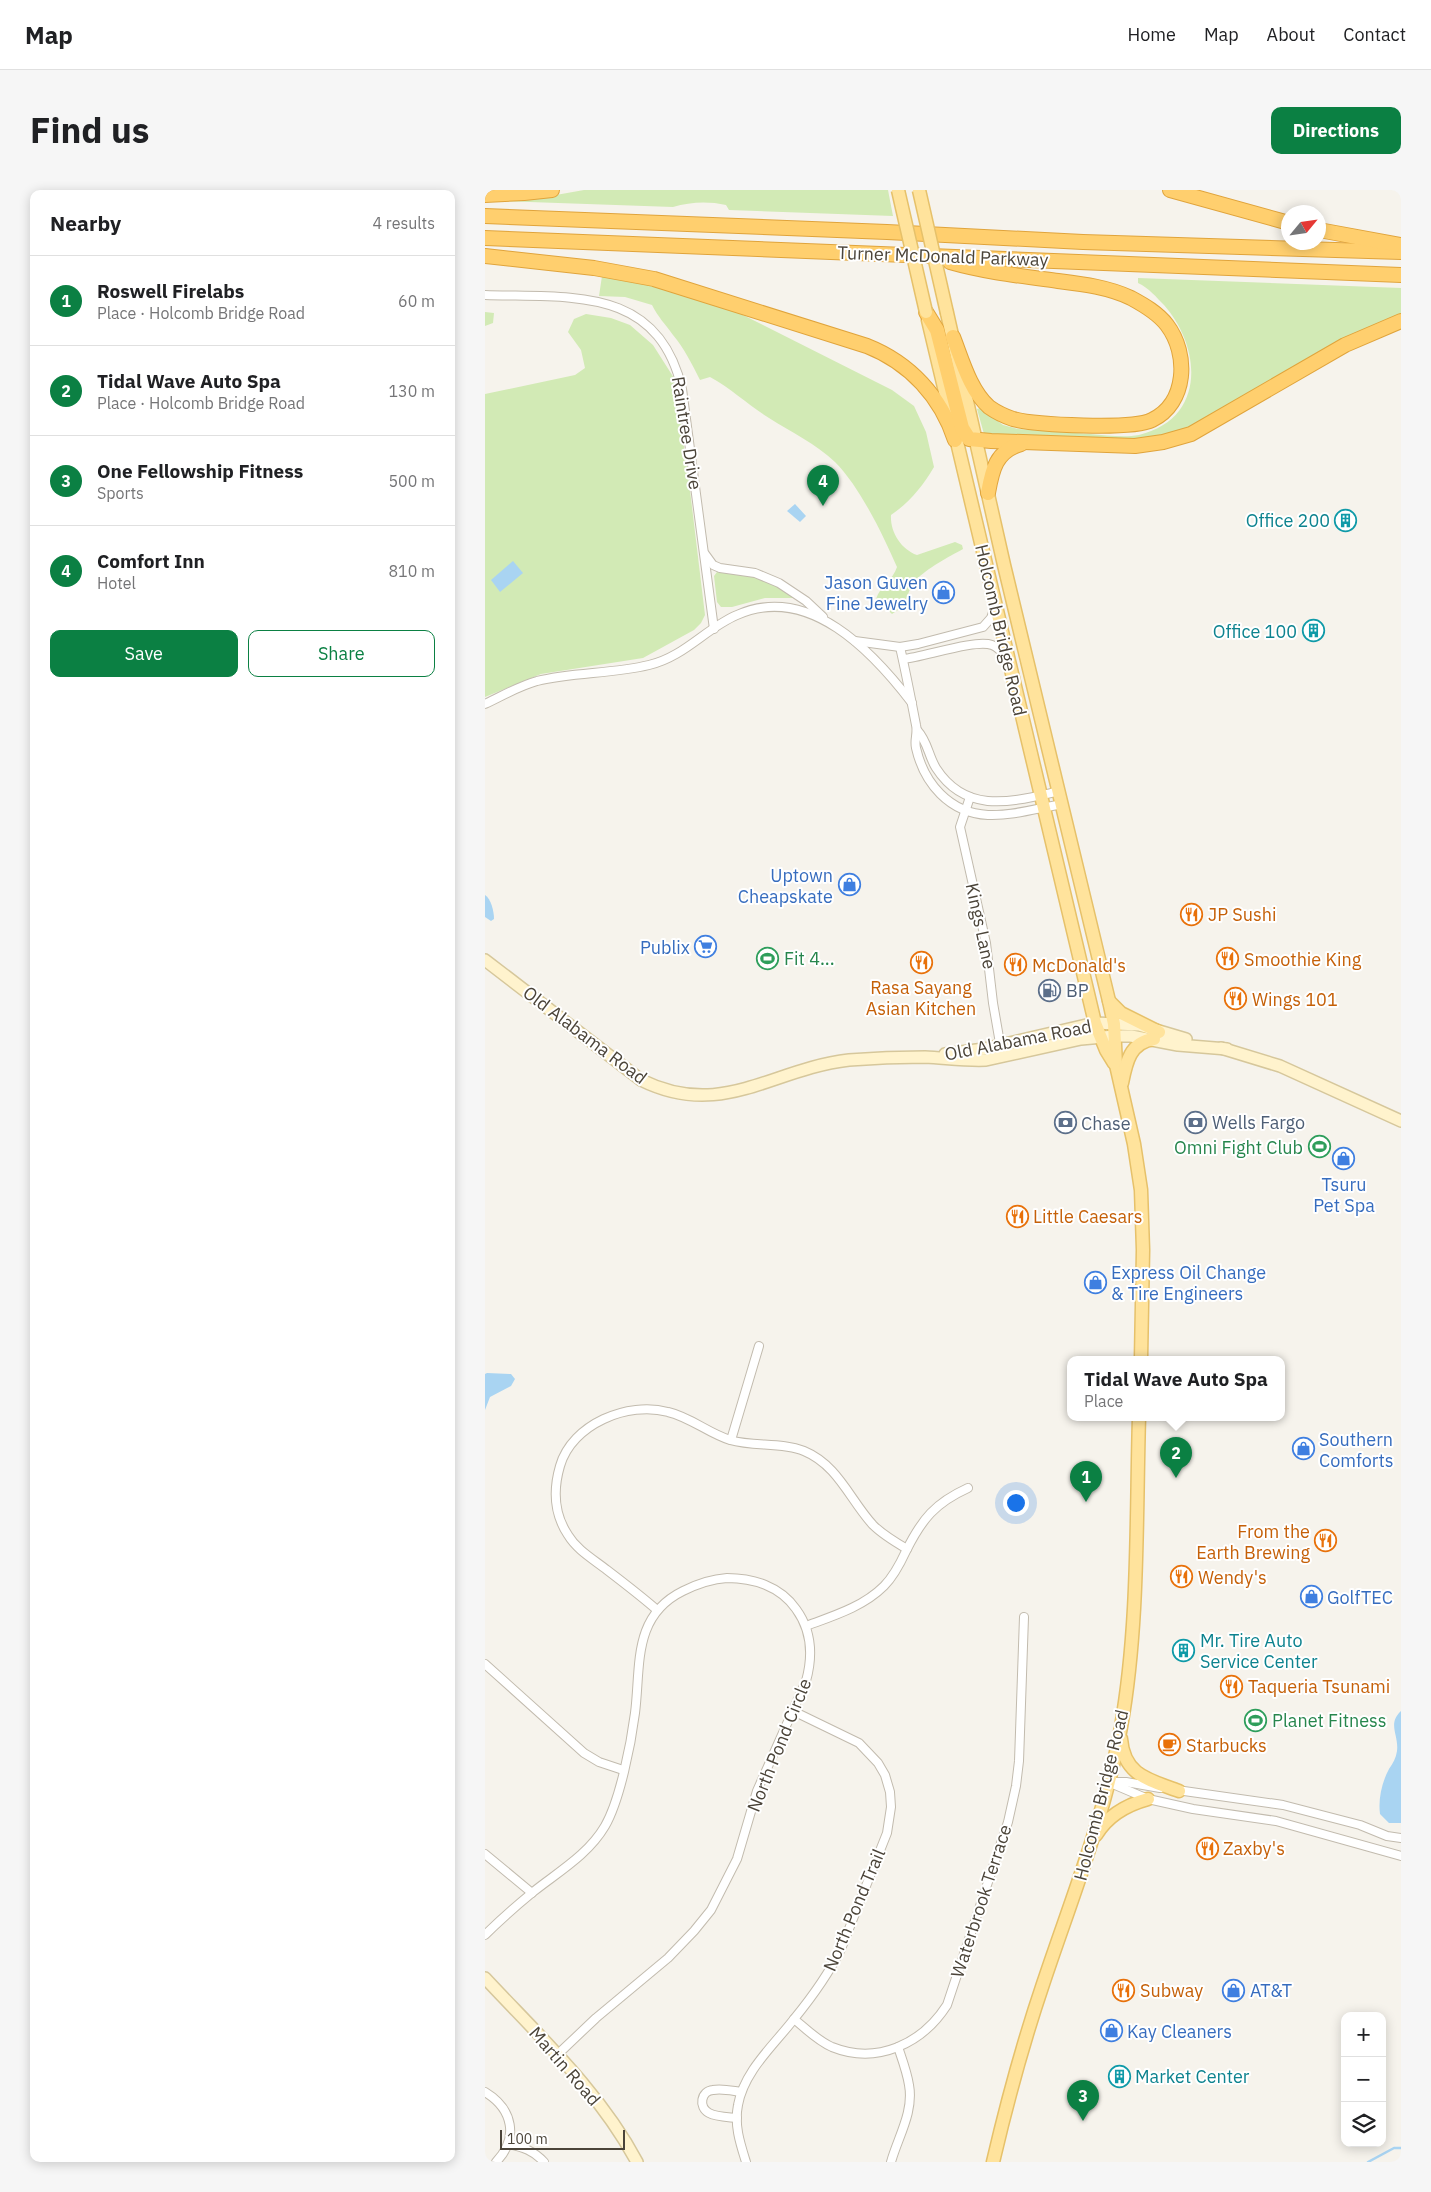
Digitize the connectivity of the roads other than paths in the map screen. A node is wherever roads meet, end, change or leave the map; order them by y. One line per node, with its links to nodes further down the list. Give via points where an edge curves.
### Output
1 (552, 190): 5 (highway)
2 (898, 190): 16 (main road, Holcomb Bridge Road, bridge)
3 (919, 190): 18 (main road, Holcomb Bridge Road, bridge)
4 (1170, 190): 7 (highway)
5 (485, 194)
6 (485, 216): 11 (highway, Turner McDonald Parkway)
7 (1281, 221)
8 (1326, 231): 10 (highway)
9 (485, 238): 12 (highway, Turner McDonald Parkway)
10 (1401, 245)
11 (1401, 252)
12 (927, 255): 14 (highway, Turner McDonald Parkway); 18 (highway, via 989,271 1101,288 1132,299 1153,311 1171,330 1180,355 1181,382 1166,410 1139,424 1015,420 997,412 980,397)
13 (485, 256): 19 (highway, via 593,268 654,280 867,346 893,358 922,383 941,409)
14 (1401, 275)
15 (485, 295): 23 (street, Raintree Drive, via 602,302 631,313 656,335 673,360 682,389)
16 (926, 312): 19 (main road, Holcomb Bridge Road); 20 (highway, via 937,330 963,431 967,438)
17 (1401, 321): 21 (highway, via 1345,344 1191,434 1135,446)
18 (953, 337): 20 (main road, Holcomb Bridge Road)
19 (955, 440): 24 (main road, Holcomb Bridge Road)
20 (976, 440): 21 (highway); 22 (main road, Holcomb Bridge Road)
21 (1032, 442): 22 (highway, via 1010,448 998,458)
22 (988, 493): 34 (main road, Holcomb Bridge Road)
23 (704, 552): 25 (street, via 713,565 720,568 755,574 779,583); 26 (street, Raintree Drive)
24 (995, 607): 28 (street, via 987,624 976,630); 30 (main road, Holcomb Bridge Road)
25 (832, 625): 26 (street, via 797,610 775,607 737,615); 27 (street)
26 (714, 629): 32 (street, via 681,652 650,665 535,682)
27 (855, 641): 28 (street); 31 (street, via 891,676)
28 (900, 647): 29 (street)
29 (903, 659): 30 (street, via 986,643 1000,649); 31 (street)
30 (1008, 660): 36 (main road, Holcomb Bridge Road)
31 (912, 703): 33 (street)
32 (485, 704)
33 (917, 730): 35 (street, via 925,739 943,776); 38 (street, via 915,745 925,775 941,796)
34 (1060, 791): 36 (street); 37 (main road, Holcomb Bridge Road)
35 (970, 797): 36 (street, via 981,801); 38 (street, Kings Lane)
36 (1042, 801): 37 (street); 38 (street, via 1001,815); 41 (main road, Holcomb Bridge Road)
37 (1063, 804): 40 (main road, Holcomb Bridge Road)
38 (964, 811): 45 (street, Kings Lane, via 960,828 986,943)
39 (485, 960): 46 (street, Old Alabama Road, via 626,1070 671,1092 718,1095 833,1062)
40 (1109, 1001): 42 (main road, Holcomb Bridge Road); 43 (main road, via 1121,1013)
41 (1095, 1023): 42 (street, Old Alabama Road); 44 (main road, Holcomb Bridge Road); 45 (street, Old Alabama Road)
42 (1114, 1030): 43 (street, Old Alabama Road); 44 (street, Old Alabama Road); 48 (main road, Holcomb Bridge Road)
43 (1157, 1036): 49 (main road, via 1133,1049); 50 (street, Old Alabama Road, via 1178,1045 1227,1049 1281,1066)
44 (1100, 1037): 47 (street, Old Alabama Road); 48 (main road, Holcomb Bridge Road)
45 (1000, 1045): 46 (street, Old Alabama Road); 47 (street, Kings Lane)
46 (926, 1057): 47 (street, Old Alabama Road, via 969,1061)
47 (1003, 1058)
48 (1116, 1065): 49 (main road, Holcomb Bridge Road)
49 (1121, 1086): 52 (main road, Holcomb Bridge Road, via 1134,1144 1142,1205)
50 (1401, 1121)
51 (759, 1346): 54 (street)
52 (1141, 1356)
53 (1139, 1421): 62 (main road, Holcomb Bridge Road, via 1132,1627)
54 (731, 1440): 56 (street, via 791,1448 815,1457 835,1474 874,1526); 57 (street, via 670,1412 637,1409 617,1414 588,1429 572,1444 561,1462 555,1480 555,1499 567,1534 582,1551)
55 (968, 1488): 56 (street, via 946,1498 923,1520)
56 (907, 1549): 59 (street, via 892,1576 874,1595 856,1606)
57 (657, 1610): 59 (street, North Pond Circle, via 673,1596 694,1586 723,1578 743,1578 764,1583 781,1593 796,1608); 63 (street, North Pond Circle, via 641,1644 635,1712)
58 (1024, 1617): 75 (street, Waterbrook Terrace, via 1019,1761 1008,1822 947,2005 928,2030)
59 (806, 1626): 61 (street, North Pond Circle, via 811,1646 810,1666)
60 (485, 1664): 63 (street, via 584,1753)
61 (793, 1711): 74 (street, North Pond Trail, via 850,1737 868,1750 885,1775 891,1807 887,1833 841,1949 821,1984); 76 (street, North Pond Circle, via 757,1791 737,1859 711,1910 668,1958)
62 (1121, 1729): 64 (main road, Holcomb Bridge Road); 65 (main road, via 1122,1752 1140,1777)
63 (623, 1770): 71 (street, North Pond Circle, via 613,1808 597,1838 583,1854)
64 (1108, 1782): 65 (street); 66 (street); 68 (main road, Holcomb Bridge Road)
65 (1179, 1790): 67 (street, via 1283,1805)
66 (1148, 1799): 68 (main road, via 1115,1813 1101,1826); 70 (street, via 1276,1821)
67 (1401, 1838)
68 (1091, 1843): 86 (main road, Holcomb Bridge Road, via 1025,2042)
69 (485, 1854): 71 (street)
70 (1401, 1856)
71 (532, 1893): 72 (street, North Pond Circle)
72 (485, 1935)
73 (485, 1978): 76 (street, Martin Road)
74 (794, 2019): 75 (street, Waterbrook Terrace, via 820,2040 843,2050 868,2053); 78 (street, North Pond Trail, via 753,2070)
75 (898, 2047): 85 (street, via 909,2084 909,2105)
76 (557, 2055): 83 (street, Martin Road, via 598,2102)
77 (485, 2092): 80 (street, via 506,2113 511,2128)
78 (741, 2092): 79 (street, North Pond Trail); 79 (street, via 713,2090 706,2092 702,2099 708,2113)
79 (737, 2118): 84 (street, North Pond Trail)
80 (509, 2144): 81 (street); 82 (street, via 525,2147)
81 (497, 2162)
82 (544, 2162)
83 (637, 2162)
84 (746, 2162)
85 (891, 2162)
86 (993, 2162)

